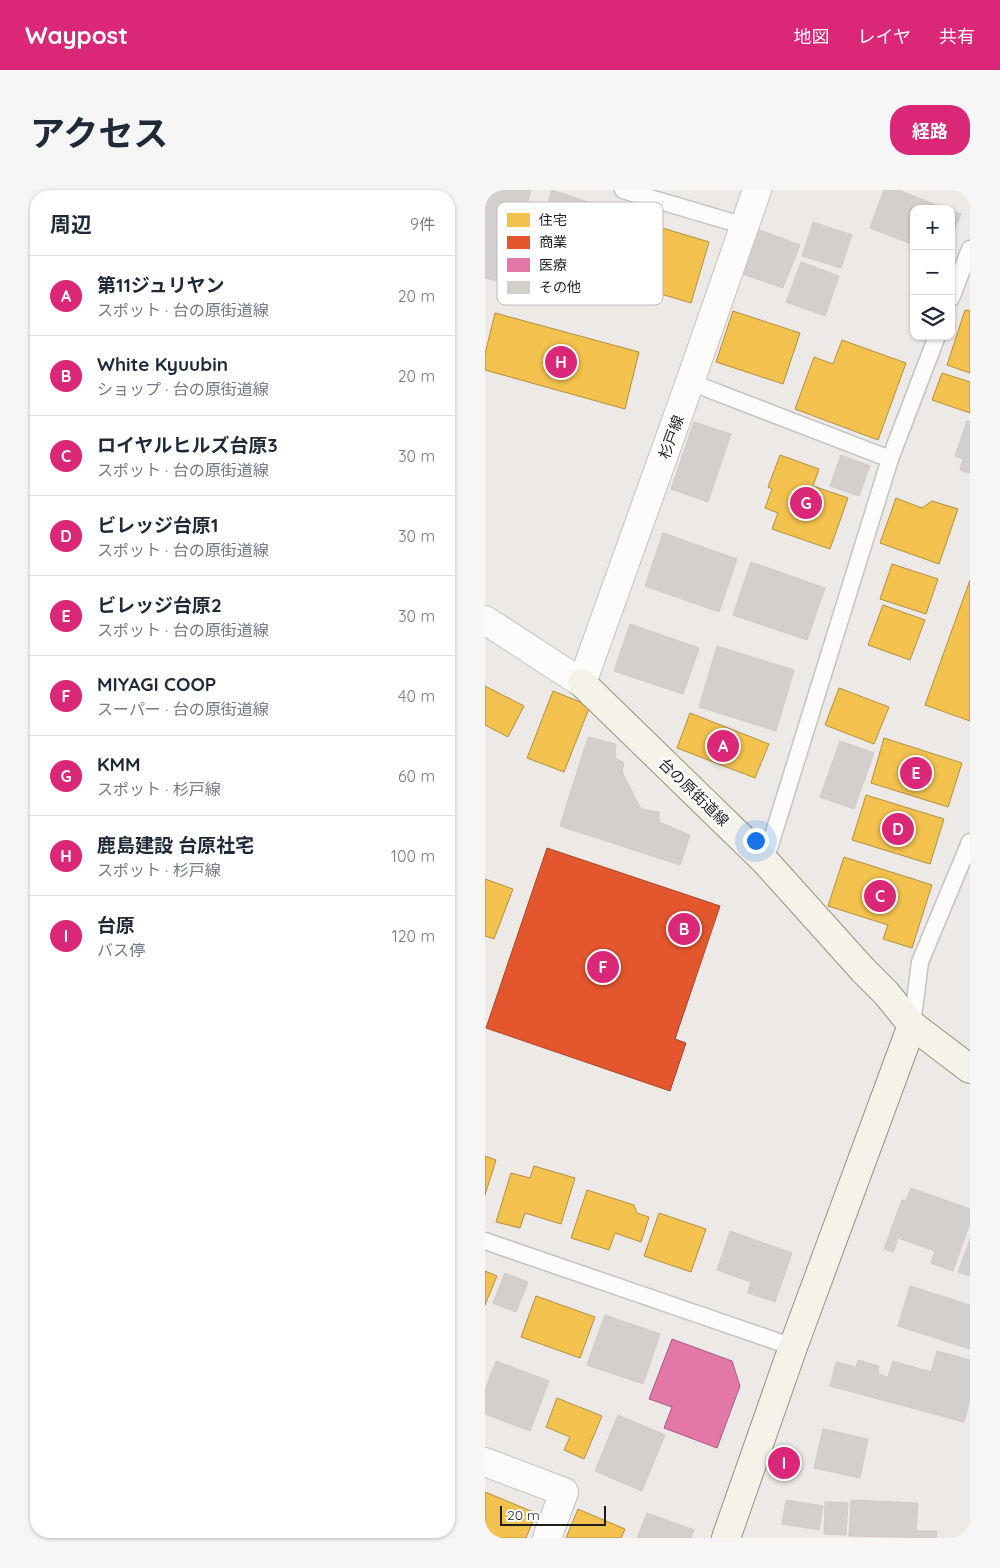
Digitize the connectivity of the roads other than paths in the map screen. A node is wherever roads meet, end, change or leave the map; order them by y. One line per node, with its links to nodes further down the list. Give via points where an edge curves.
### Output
1 (623, 190): 3 (lane)
2 (757, 190): 3 (street, 杉戸線)
3 (745, 226): 7 (street, 杉戸線)
4 (970, 249): 5 (lane)
5 (952, 295)
6 (935, 340): 8 (lane)
7 (691, 382): 8 (lane); 10 (street, 杉戸線)
8 (890, 459): 12 (lane)
9 (485, 620): 10 (street, 台の原街道線)
10 (582, 684): 12 (street, 台の原街道線)
11 (970, 842): 13 (lane, via 921,962)
12 (765, 861): 13 (street, 台の原街道線)
13 (912, 1025): 14 (street, 台の原街道線); 16 (street)
14 (970, 1069)
15 (485, 1240): 16 (lane)
16 (793, 1347): 19 (street)
17 (485, 1462): 18 (street, via 564,1492)
18 (547, 1538)
19 (726, 1538)

